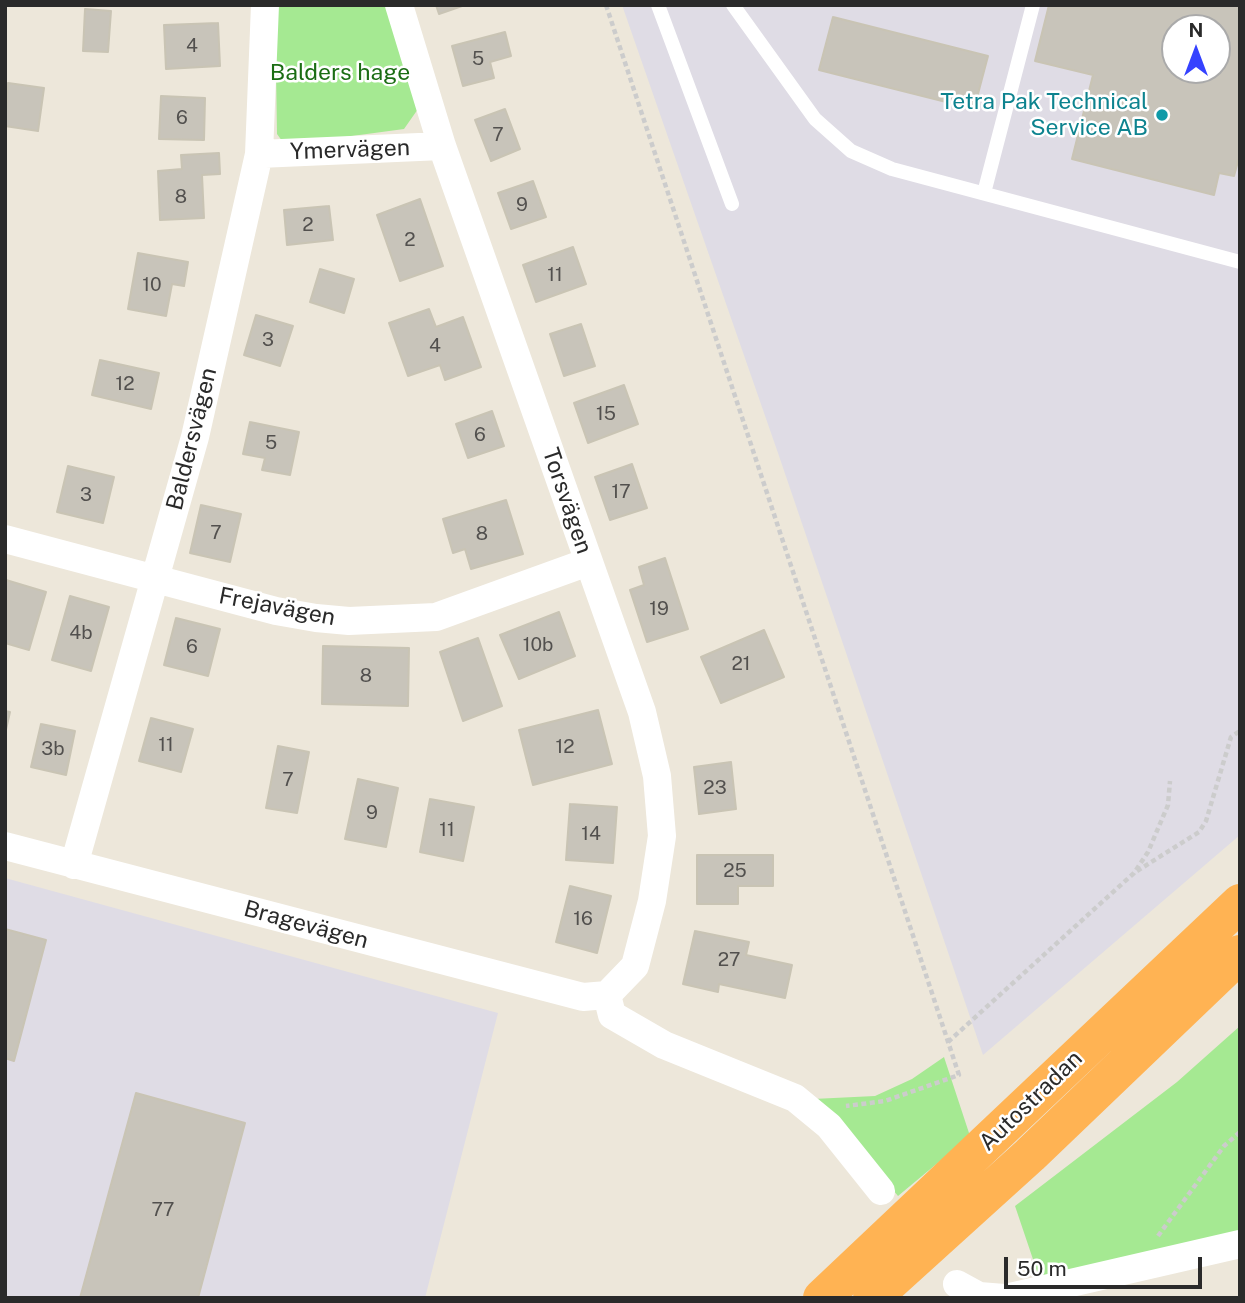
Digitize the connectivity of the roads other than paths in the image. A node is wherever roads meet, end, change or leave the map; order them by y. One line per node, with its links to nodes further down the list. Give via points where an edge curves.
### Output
1 (265, 5): 7 (street, Baldersvägen)
2 (400, 5): 6 (street, Torsvägen)
3 (658, 5): 9 (lane)
4 (733, 5): 8 (lane, via 815,119 851,151 892,169)
5 (1033, 5): 8 (lane)
6 (442, 146): 7 (street, Ymervägen); 12 (street, Torsvägen)
7 (259, 154): 13 (street, Baldersvägen, via 195,437)
8 (984, 193): 10 (lane)
9 (732, 204)
10 (1240, 262)
11 (5, 539): 13 (street, Frejavägen)
12 (588, 562): 13 (street, Frejavägen, via 436,617 349,621 276,611); 18 (street, Torsvägen, via 642,712 657,776 662,835 652,901 635,966)
13 (155, 578): 15 (street, Baldersvägen)
14 (5, 846): 15 (street, Bragevägen)
15 (74, 865): 18 (street, Bragevägen, via 583,997)
16 (1240, 903): 22 (highway, Autostradan)
17 (1240, 954): 23 (highway, Autostradan)
18 (607, 995): 19 (street, via 611,1015 664,1045 794,1098 829,1126)
19 (881, 1191)
20 (1240, 1244): 21 (street)
21 (985, 1295)
22 (822, 1298)
23 (872, 1298)

